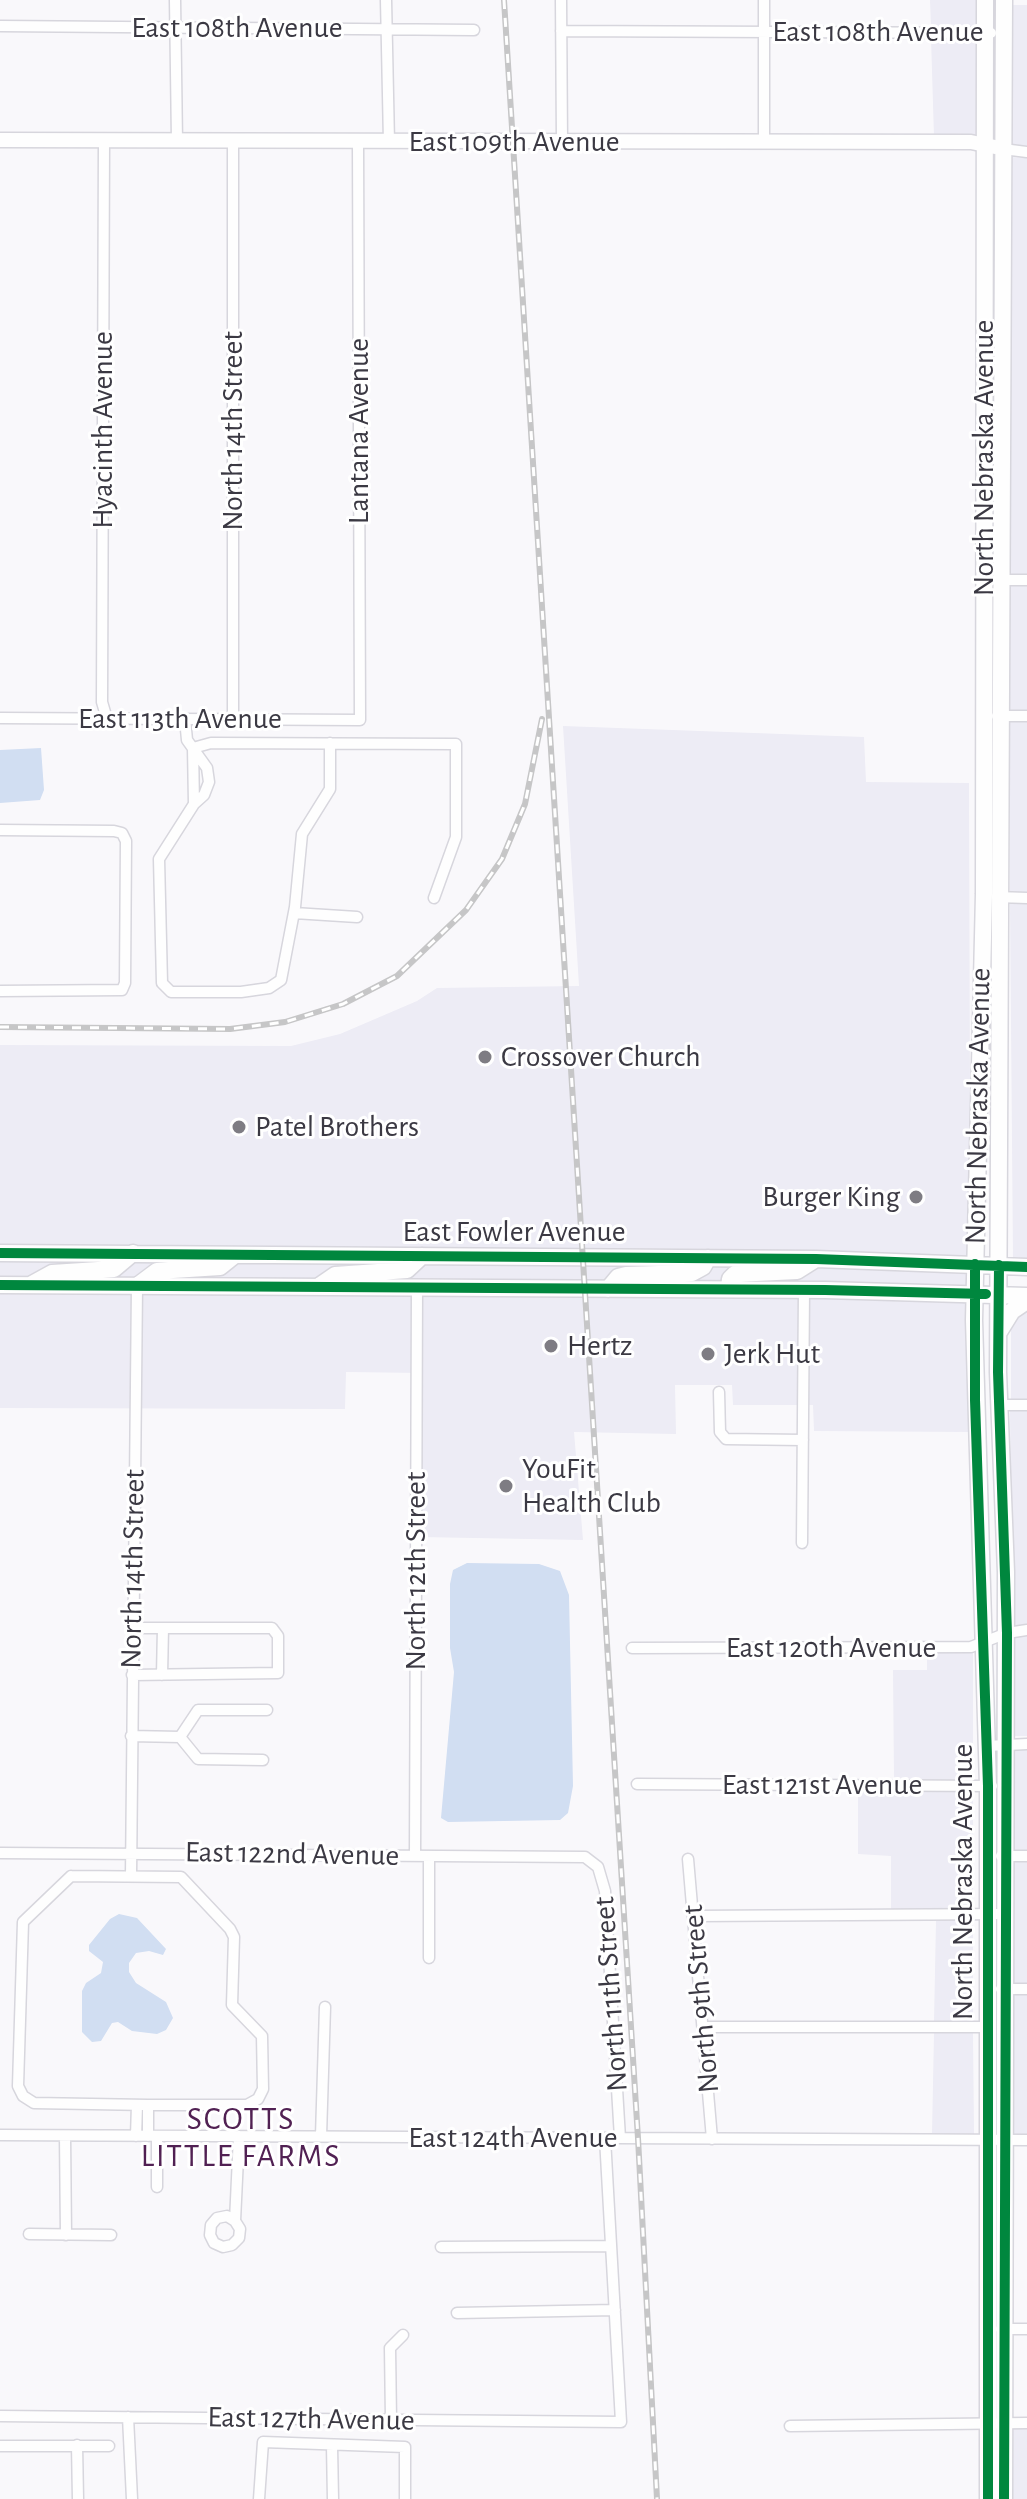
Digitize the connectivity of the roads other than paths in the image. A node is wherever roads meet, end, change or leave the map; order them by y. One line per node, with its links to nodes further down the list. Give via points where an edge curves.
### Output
1 (175, 0): 8 (street)
2 (386, 0): 9 (street)
3 (561, 0): 11 (street)
4 (764, 0): 12 (street)
5 (985, 0): 13 (main road, North Nebraska Avenue)
6 (1004, 0): 14 (main road, North Nebraska Avenue)
7 (0, 26): 8 (street, East 108th Avenue)
8 (175, 28): 9 (street, East 108th Avenue); 17 (street)
9 (385, 29): 10 (street, East 108th Avenue); 20 (street)
10 (474, 30)
11 (561, 31): 12 (street, East 108th Avenue); 21 (street)
12 (764, 31): 13 (street, East 108th Avenue); 22 (street)
13 (985, 33): 14 (street, East 108th Avenue); 23 (main road, North Nebraska Avenue)
14 (1004, 33): 24 (main road, North Nebraska Avenue)
15 (0, 140): 16 (street, East 109th Avenue)
16 (104, 140): 17 (street, East 109th Avenue); 33 (street, Hyacinth Avenue, via 102,702)
17 (177, 141): 18 (street, East 109th Avenue)
18 (233, 142): 19 (street, East 109th Avenue); 36 (street, North 14th Street)
19 (358, 142): 20 (street, East 109th Avenue); 35 (street, Lantana Avenue)
20 (389, 142): 21 (street, East 109th Avenue)
21 (562, 142): 22 (street, East 109th Avenue)
22 (764, 142): 23 (street, East 109th Avenue)
23 (985, 144): 24 (street, East 109th Avenue); 26 (main road, North Nebraska Avenue)
24 (1003, 149): 25 (street, East 109th Avenue); 27 (main road, North Nebraska Avenue)
25 (1027, 152)
26 (984, 304): 27 (main road); 28 (main road, North Nebraska Avenue)
27 (1003, 305): 29 (main road, North Nebraska Avenue)
28 (985, 580): 29 (street); 37 (main road, North Nebraska Avenue)
29 (1003, 580): 30 (street); 38 (main road, North Nebraska Avenue)
30 (1027, 580)
31 (1027, 716): 38 (street)
32 (0, 718): 33 (street, East 113th Avenue)
33 (107, 719): 34 (street, East 113th Avenue)
34 (185, 719): 36 (street, East 113th Avenue); 40 (street, via 185,735)
35 (360, 720): 36 (street, East 113th Avenue)
36 (233, 721)
37 (984, 724): 38 (main road); 43 (main road, North Nebraska Avenue)
38 (1003, 724): 45 (main road, North Nebraska Avenue)
39 (330, 743): 40 (street, via 211,743); 44 (street, via 456,744 456,837); 47 (street, via 330,789 303,830)
40 (193, 748): 41 (street); 41 (street, via 209,777 204,795)
41 (194, 804): 47 (street, via 159,859 165,989 241,992 278,983)
42 (0, 830): 49 (street, via 122,833 126,857 122,990)
43 (984, 894): 45 (street); 50 (main road, North Nebraska Avenue)
44 (434, 898)
45 (1001, 898): 46 (street); 51 (main road, North Nebraska Avenue)
46 (1027, 898)
47 (294, 913): 48 (street)
48 (357, 917)
49 (0, 991)
50 (980, 1018): 51 (main road, via 992,1085); 58 (main road, North Nebraska Avenue)
51 (1001, 1096): 59 (main road, North Nebraska Avenue)
52 (0, 1253): 53 (main road, East Fowler Avenue)
53 (133, 1253): 54 (main road, East Fowler Avenue); 62 (main road, via 114,1269 52,1273)
54 (235, 1255): 55 (main road, East Fowler Avenue); 63 (main road, via 220,1267 157,1271)
55 (422, 1256): 56 (main road, East Fowler Avenue); 64 (main road, via 407,1270 335,1275)
56 (708, 1258): 57 (main road, East Fowler Avenue); 66 (main road, via 692,1273 626,1275)
57 (816, 1259): 58 (main road, East Fowler Avenue); 67 (main road, via 797,1271 735,1274)
58 (975, 1264): 59 (main road, East Fowler Avenue); 70 (main road, North Nebraska Avenue)
59 (999, 1265): 60 (main road, East Fowler Avenue); 71 (main road, North Nebraska Avenue)
60 (1027, 1267)
61 (0, 1285): 62 (main road, East Fowler Avenue)
62 (31, 1286): 63 (main road, East Fowler Avenue)
63 (137, 1286): 64 (main road, East Fowler Avenue); 80 (street, North 14th Street)
64 (319, 1286): 65 (main road, East Fowler Avenue)
65 (417, 1287): 66 (main road, East Fowler Avenue); 100 (street, North 12th Street)
66 (608, 1289): 67 (main road, East Fowler Avenue)
67 (729, 1289): 68 (main road, East Fowler Avenue)
68 (804, 1290): 69 (main road, East Fowler Avenue); 78 (street)
69 (939, 1293): 70 (main road, East Fowler Avenue); 73 (main road, via 963,1311)
70 (975, 1294): 71 (main road, East Fowler Avenue); 73 (main road, North Nebraska Avenue)
71 (998, 1295): 72 (main road, East Fowler Avenue); 74 (main road, North Nebraska Avenue)
72 (1027, 1298): 74 (main road)
73 (974, 1330): 84 (main road, North Nebraska Avenue)
74 (998, 1334): 76 (main road, North Nebraska Avenue)
75 (719, 1392): 78 (street, via 720,1432 726,1439)
76 (999, 1405): 77 (street); 83 (main road, North Nebraska Avenue)
77 (1027, 1405)
78 (803, 1440): 79 (street)
79 (802, 1543)
80 (132, 1628): 81 (street); 86 (street, North 14th Street)
81 (163, 1628): 87 (street); 87 (street, via 272,1628 278,1636 278,1673)
82 (1027, 1630): 83 (street, East 120th Avenue)
83 (1007, 1633): 84 (street, East 120th Avenue); 92 (main road, North Nebraska Avenue)
84 (983, 1643): 85 (street, East 120th Avenue); 93 (main road, North Nebraska Avenue)
85 (632, 1648)
86 (132, 1675): 87 (street); 89 (street, North 14th Street)
87 (162, 1675)
88 (267, 1710): 90 (street, via 198,1710)
89 (131, 1736): 90 (street); 98 (street, North 14th Street)
90 (180, 1737): 94 (street, via 198,1759)
91 (1027, 1744): 92 (street)
92 (1006, 1745): 93 (street); 97 (main road, North Nebraska Avenue)
93 (987, 1746): 96 (main road, North Nebraska Avenue)
94 (263, 1760)
95 (637, 1784): 96 (street, East 121st Avenue)
96 (988, 1786): 97 (street, East 121st Avenue); 102 (main road, North Nebraska Avenue)
97 (1006, 1787): 102 (main road, North Nebraska Avenue)
98 (132, 1852): 99 (street, East 122nd Avenue); 100 (street, East 122nd Avenue); 106 (street, North 14th Street)
99 (0, 1853)
100 (415, 1856): 101 (street, East 122nd Avenue)
101 (429, 1856): 104 (street, East 122nd Avenue); 109 (street)
102 (997, 1856): 103 (street); 107 (main road, North Nebraska Avenue)
103 (1027, 1856)
104 (585, 1857): 122 (street, North 11th Street, via 598,1867 605,1891)
105 (688, 1859): 108 (street, North 9th Street)
106 (131, 1876): 115 (street, via 71,1876 23,1922 18,2086 34,2103); 115 (street, via 181,1877 230,1929 232,2005 262,2036 263,2089 258,2099 247,2105)
107 (997, 1914): 108 (street); 110 (main road, North Nebraska Avenue)
108 (695, 1916): 113 (street, North 9th Street)
109 (429, 1958)
110 (997, 1989): 111 (street); 114 (main road, North Nebraska Avenue)
111 (1027, 1989)
112 (325, 2007): 120 (street)
113 (705, 2027): 114 (street); 123 (street, North 9th Street)
114 (997, 2027): 124 (main road, North Nebraska Avenue)
115 (142, 2105): 118 (street)
116 (0, 2135): 117 (street, East 124th Avenue)
117 (65, 2136): 118 (street, East 124th Avenue); 129 (street)
118 (147, 2136): 119 (street, East 124th Avenue); 126 (street)
119 (239, 2136): 120 (street, East 124th Avenue); 127 (street)
120 (321, 2136): 121 (street, East 124th Avenue)
121 (605, 2138): 122 (street, East 124th Avenue); 131 (street)
122 (620, 2138): 123 (street, East 124th Avenue)
123 (712, 2139): 124 (street, East 124th Avenue)
124 (996, 2140): 125 (street, East 124th Avenue); 135 (main road, North Nebraska Avenue); 136 (main road, North Nebraska Avenue)
125 (1027, 2140)
126 (157, 2187)
127 (235, 2221)
128 (29, 2234): 129 (street)
129 (66, 2235): 130 (street)
130 (111, 2235)
131 (610, 2246): 132 (street); 133 (street)
132 (441, 2247)
133 (615, 2310): 134 (street); 141 (street, East 127th Avenue, via 621,2422)
134 (457, 2313)
135 (987, 2328): 136 (street); 142 (main road, North Nebraska Avenue)
136 (1005, 2329): 137 (street); 142 (main road, North Nebraska Avenue)
137 (1027, 2329)
138 (403, 2335): 141 (street, via 390,2348)
139 (0, 2416): 140 (street, East 127th Avenue)
140 (128, 2417): 141 (street, East 127th Avenue); 150 (street)
141 (391, 2420)
142 (996, 2423): 143 (street); 144 (street); 154 (main road, North Nebraska Avenue); 155 (main road, North Nebraska Avenue)
143 (1027, 2423)
144 (790, 2426)
145 (77, 2445): 146 (street); 147 (street); 149 (street)
146 (0, 2446)
147 (109, 2446)
148 (332, 2446): 151 (street, via 263,2442); 152 (street); 153 (street, via 405,2447)
149 (78, 2499)
150 (132, 2499)
151 (259, 2499)
152 (333, 2499)
153 (405, 2499)
154 (988, 2499)
155 (1004, 2499)

